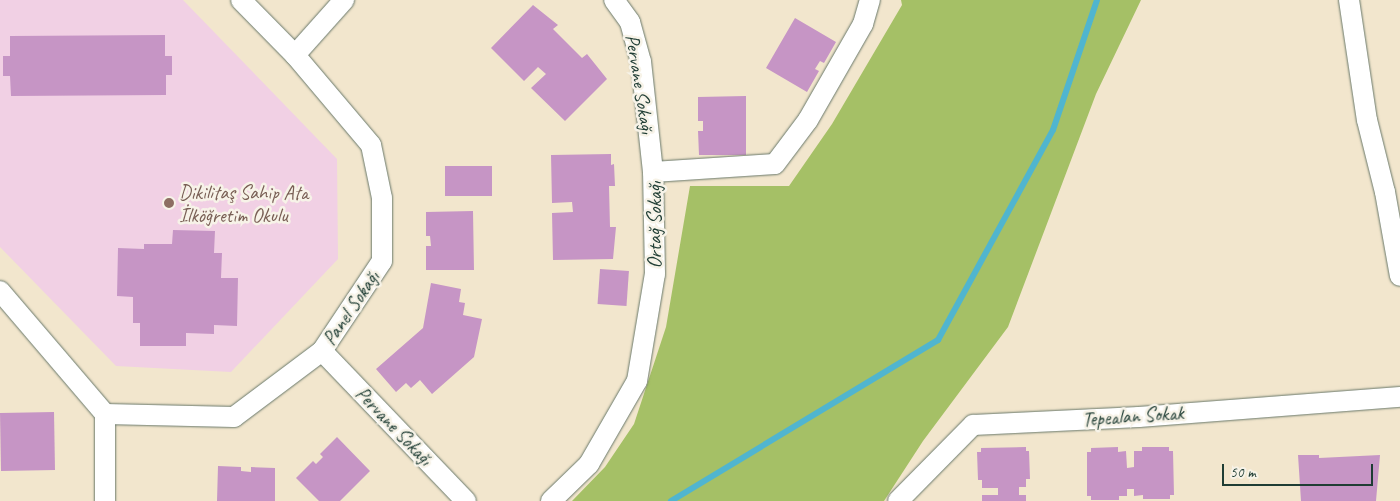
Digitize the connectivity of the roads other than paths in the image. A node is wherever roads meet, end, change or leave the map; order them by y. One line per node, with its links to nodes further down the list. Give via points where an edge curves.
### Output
1 (241, 0): 6 (street, Panel Sokağı)
2 (344, 0): 6 (street)
3 (614, 0): 7 (street, Pervane Sokağı, via 630,22 640,62)
4 (870, 0): 7 (street, Ortağ Sokağı, via 863,24 808,120 775,164)
5 (1349, 0): 8 (street, via 1367,120 1385,192)
6 (295, 55): 10 (street, Panel Sokağı, via 371,145 382,198 382,261)
7 (653, 172): 15 (street, Ortağ Sokağı, via 655,274 637,380 589,464)
8 (1400, 276)
9 (0, 291): 12 (street)
10 (322, 351): 12 (street, Panel Sokağı, via 234,417); 14 (street, Pervane Sokağı)
11 (1400, 397): 16 (street, Tepealan Sokak, via 1139,417 973,425)
12 (105, 414): 13 (street)
13 (105, 501)
14 (466, 501)
15 (551, 501)
16 (898, 501)

